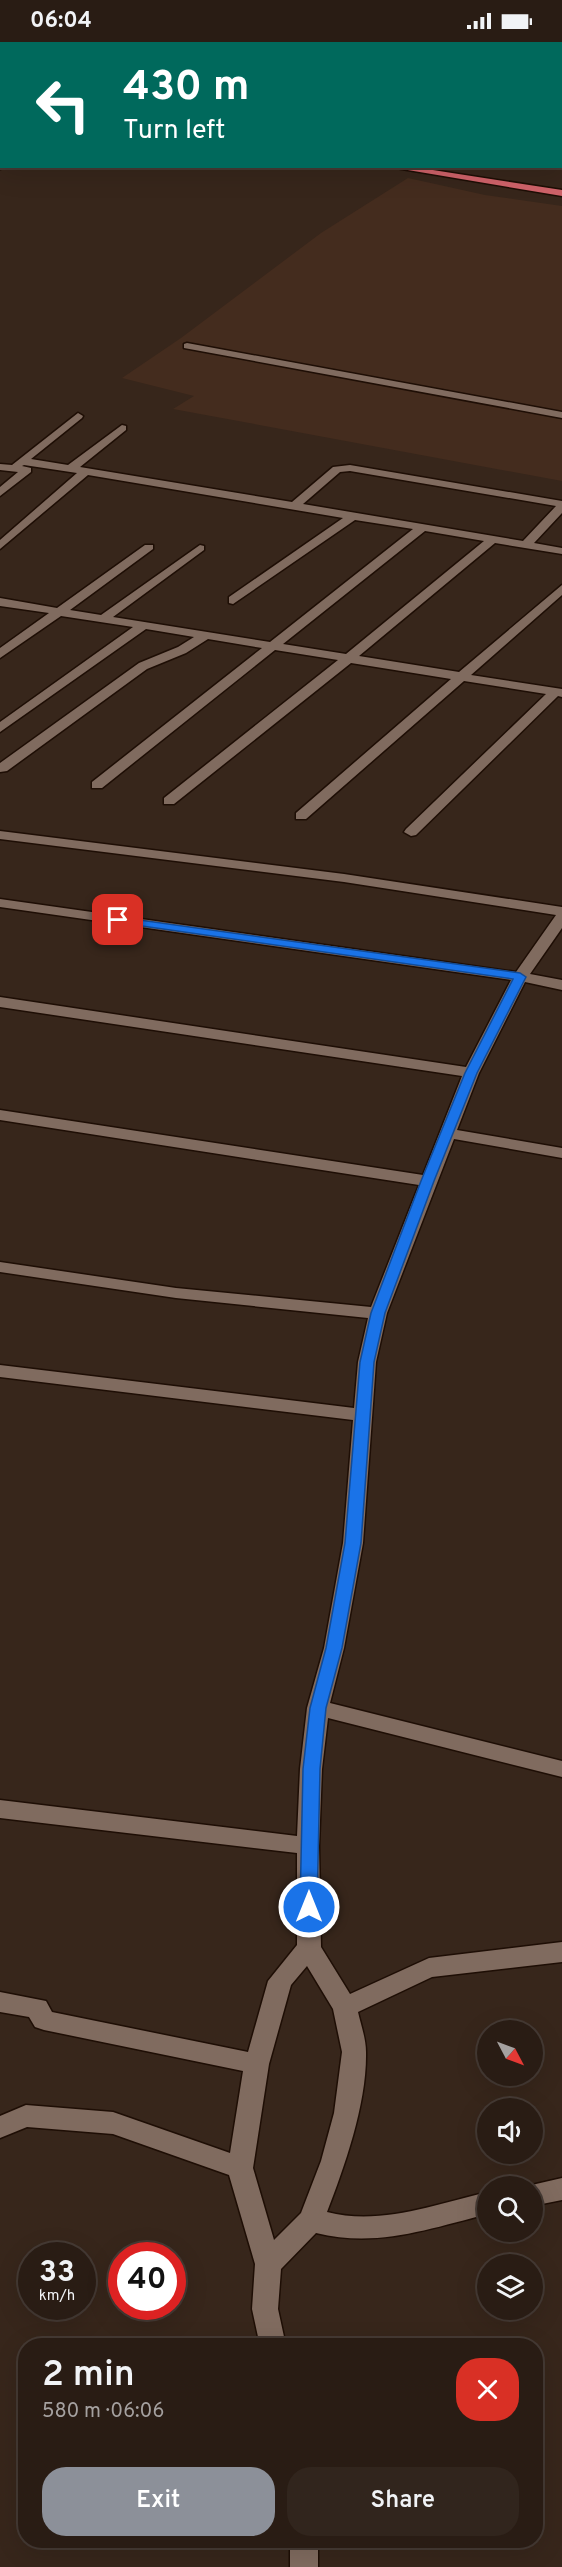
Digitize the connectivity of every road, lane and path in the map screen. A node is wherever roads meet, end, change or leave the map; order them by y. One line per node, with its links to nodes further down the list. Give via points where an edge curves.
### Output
1 (402, 168): 3 (highway)
2 (430, 168): 3 (highway)
3 (562, 191)
4 (187, 346): 5 (street)
5 (562, 415)
6 (78, 416): 8 (street)
7 (122, 428): 10 (street)
8 (25, 466): 9 (street); 10 (street); 12 (street)
9 (0, 467)
10 (70, 469): 11 (street)
11 (86, 471): 14 (street); 19 (street)
12 (0, 493)
13 (562, 505): 14 (street, via 350,468 337,469); 18 (street)
14 (294, 506): 15 (street)
15 (353, 516): 16 (street); 24 (street)
16 (423, 527): 17 (street); 30 (street)
17 (493, 539): 18 (street); 32 (street)
18 (526, 545): 22 (street)
19 (0, 546)
20 (149, 547): 26 (street)
21 (200, 548): 27 (street)
22 (562, 551)
23 (562, 589): 33 (street)
24 (232, 600)
25 (0, 602): 26 (street)
26 (60, 611): 27 (street); 31 (street)
27 (104, 618): 28 (street)
28 (143, 626): 29 (street); 35 (street)
29 (205, 636): 30 (street); 36 (street, via 143,666)
30 (270, 646): 32 (street); 37 (street)
31 (0, 654)
32 (347, 658): 33 (street); 38 (street)
33 (461, 677): 34 (street); 39 (street)
34 (558, 693): 40 (street)
35 (0, 728)
36 (2, 768)
37 (97, 785)
38 (169, 801)
39 (301, 816)
40 (411, 832)
41 (0, 835): 43 (street, via 344,878)
42 (0, 903): 45 (street)
43 (562, 911)
44 (562, 916): 45 (street)
45 (520, 977): 46 (street); 48 (street)
46 (562, 985)
47 (0, 1002): 48 (street)
48 (471, 1073): 50 (street)
49 (0, 1115): 52 (street)
50 (449, 1133): 51 (street); 52 (street)
51 (562, 1153)
52 (428, 1181): 54 (street)
53 (0, 1267): 54 (street, via 176,1293)
54 (378, 1313): 56 (street, via 367,1362)
55 (0, 1371): 56 (street)
56 (362, 1415): 57 (street, via 353,1543 334,1648)
57 (318, 1708): 58 (street); 60 (street)
58 (562, 1768)
59 (0, 1809): 60 (street)
60 (308, 1845): 61 (street)
61 (309, 1948): 64 (street); 65 (street, via 280,1981)
62 (562, 1952): 64 (street, via 429,1968)
63 (0, 2002): 65 (street, via 37,2008 44,2020)
64 (345, 2007): 71 (street, via 354,2052 345,2113 334,2161)
65 (257, 2064): 67 (street)
66 (0, 2127): 67 (street, via 26,2116 113,2123)
67 (240, 2168): 72 (street)
68 (562, 2189): 69 (street)
69 (543, 2193)
70 (477, 2206): 71 (street, via 395,2226 343,2228)
71 (311, 2220): 72 (street)
72 (268, 2264): 73 (street, via 265,2310)
73 (271, 2338)
74 (304, 2548): 75 (street)
75 (304, 2567)

